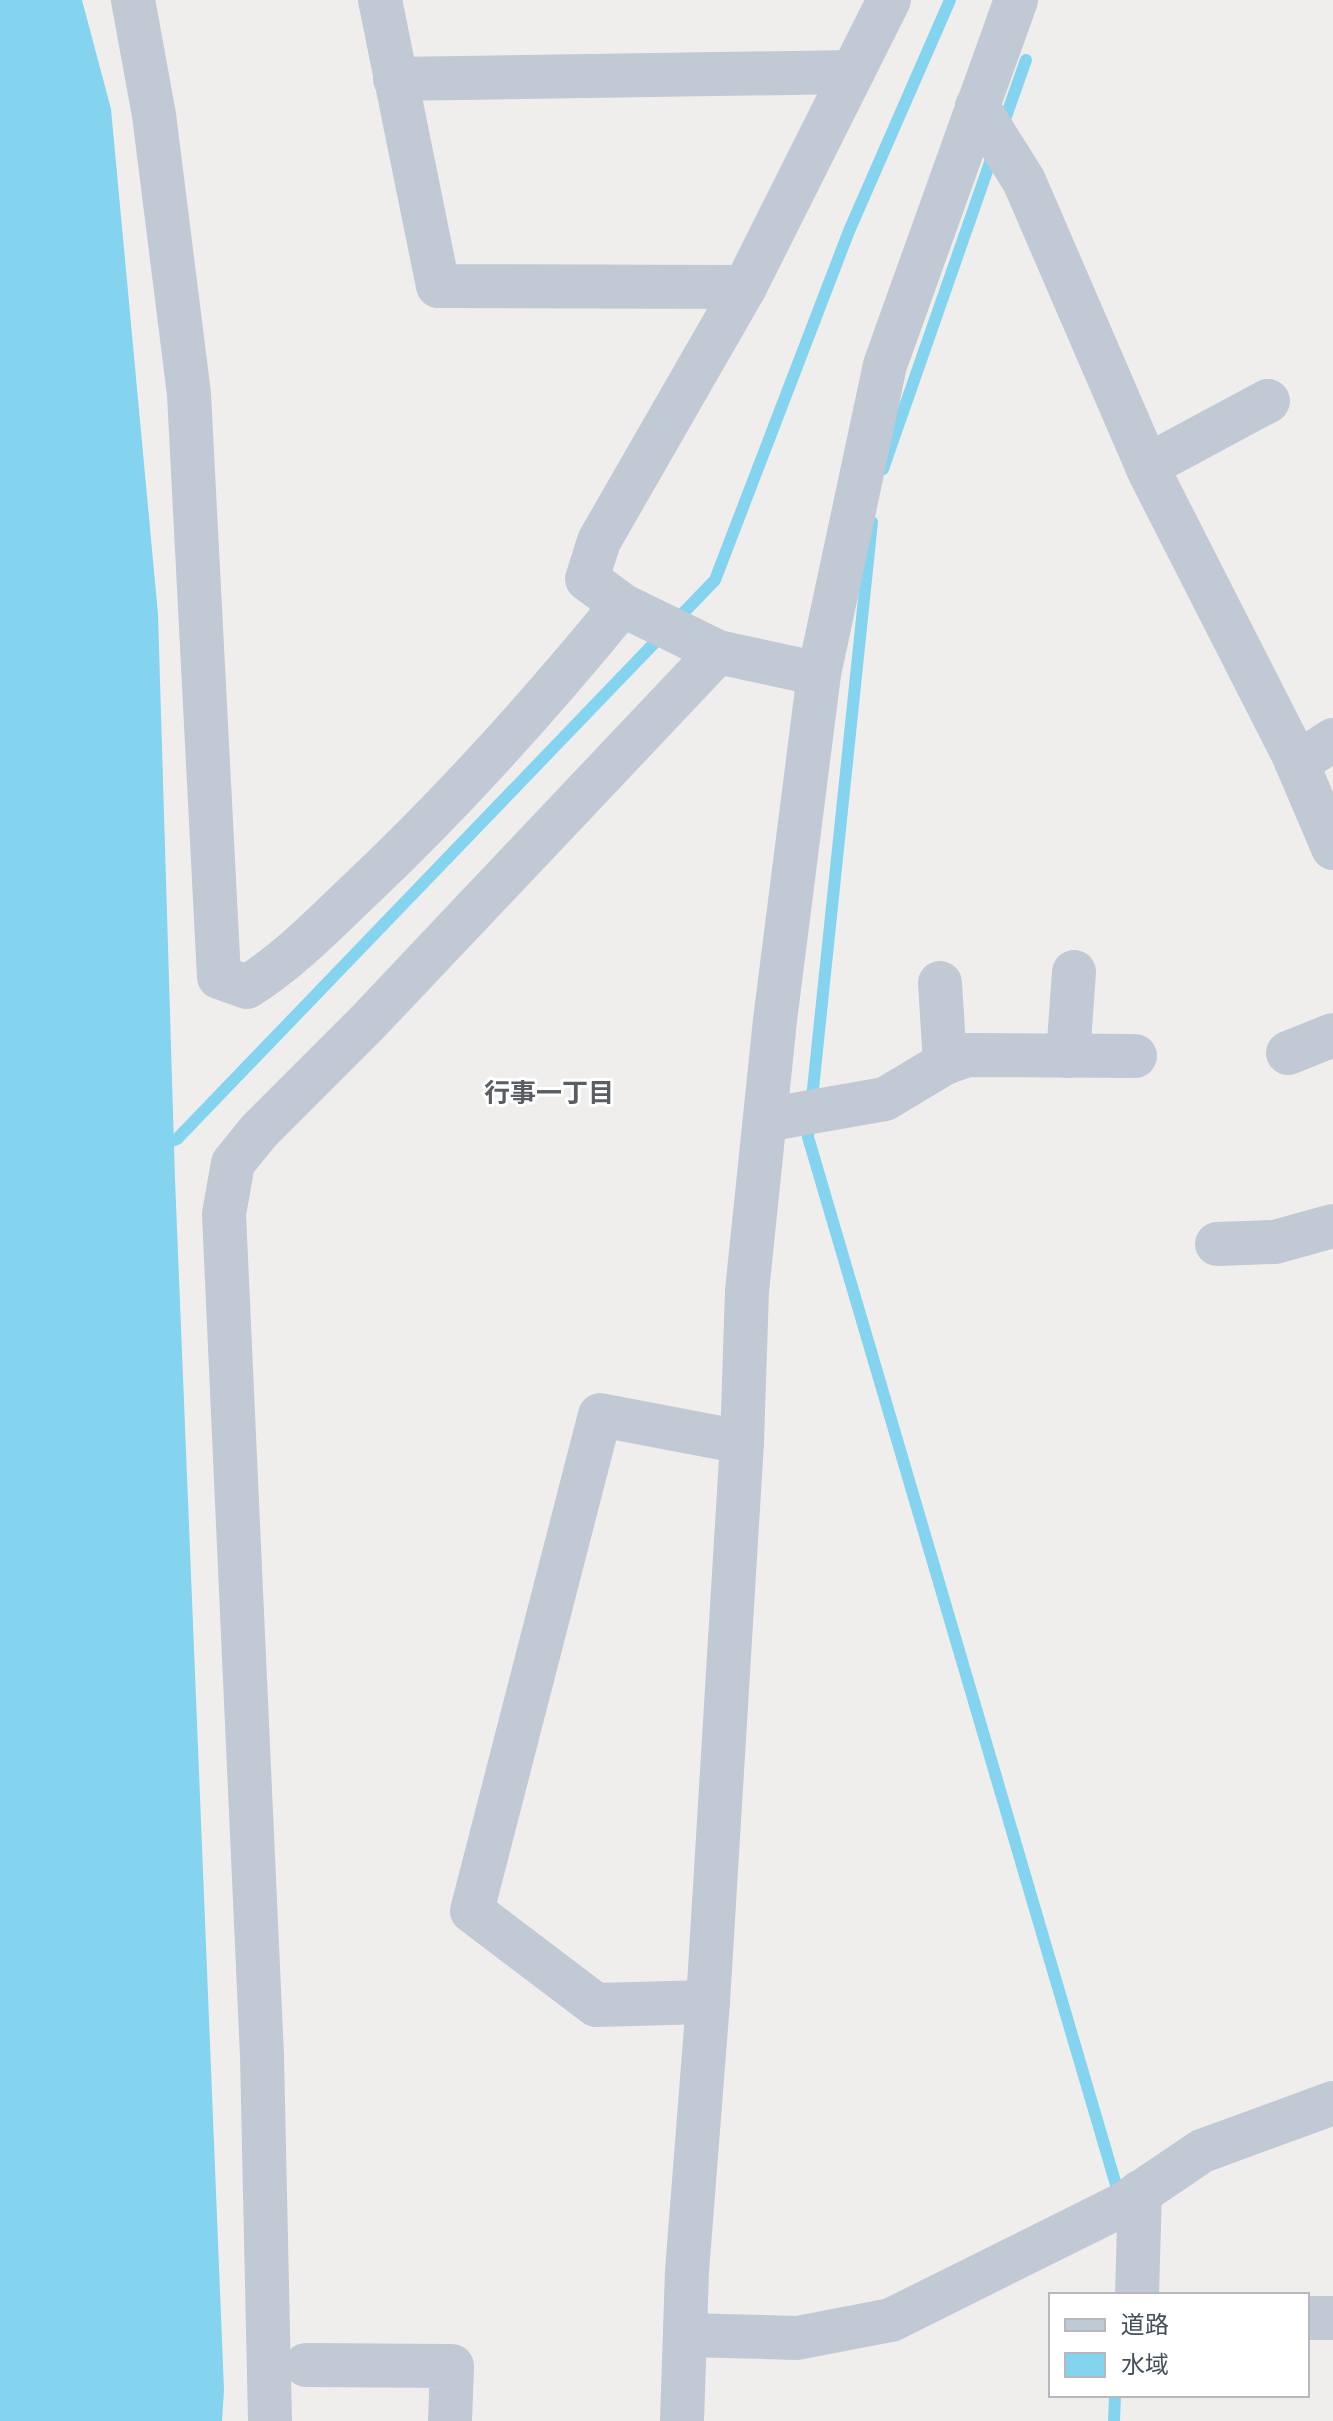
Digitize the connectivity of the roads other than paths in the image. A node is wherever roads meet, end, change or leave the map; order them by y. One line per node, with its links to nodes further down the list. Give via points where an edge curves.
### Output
1 (133, 0): 11 (street, via 154,115 189,394 219,977 247,987 281,965 405,847)
2 (380, 0): 6 (street)
3 (889, 0): 5 (street)
4 (1016, 0): 7 (street)
5 (853, 72): 6 (street); 8 (street)
6 (395, 79): 8 (street, via 438,286)
7 (977, 106): 10 (street, via 1024,181); 13 (street, via 885,365)
8 (745, 287): 11 (street, via 599,541 587,579)
9 (1268, 401): 10 (street)
10 (1147, 466): 15 (street)
11 (622, 605): 12 (street)
12 (707, 646): 13 (street); 36 (street, via 367,1023 233,1163 224,1214 262,2056)
13 (819, 674): 24 (street)
14 (1333, 740): 15 (street)
15 (1297, 763): 16 (street)
16 (1333, 848)
17 (1074, 972): 21 (street)
18 (940, 983): 23 (street)
19 (1333, 1035): 20 (street)
20 (1288, 1053)
21 (1068, 1056): 22 (street); 23 (street, via 967,1055)
22 (1135, 1056)
23 (945, 1063): 24 (street, via 885,1099)
24 (765, 1120): 27 (street, via 747,1291)
25 (1333, 1226): 26 (street, via 1275,1242)
26 (1217, 1244)
27 (742, 1442): 28 (street); 28 (street, via 600,1415 472,1911 596,2005)
28 (708, 2002): 34 (street)
29 (1333, 2103): 30 (street, via 1202,2151)
30 (1140, 2192): 31 (street); 34 (street, via 891,2320 797,2338)
31 (1137, 2293)
32 (1309, 2318): 33 (street)
33 (1333, 2318)
34 (685, 2335): 38 (street)
35 (306, 2365): 37 (street, via 452,2366)
36 (270, 2421)
37 (450, 2421)
38 (682, 2421)

